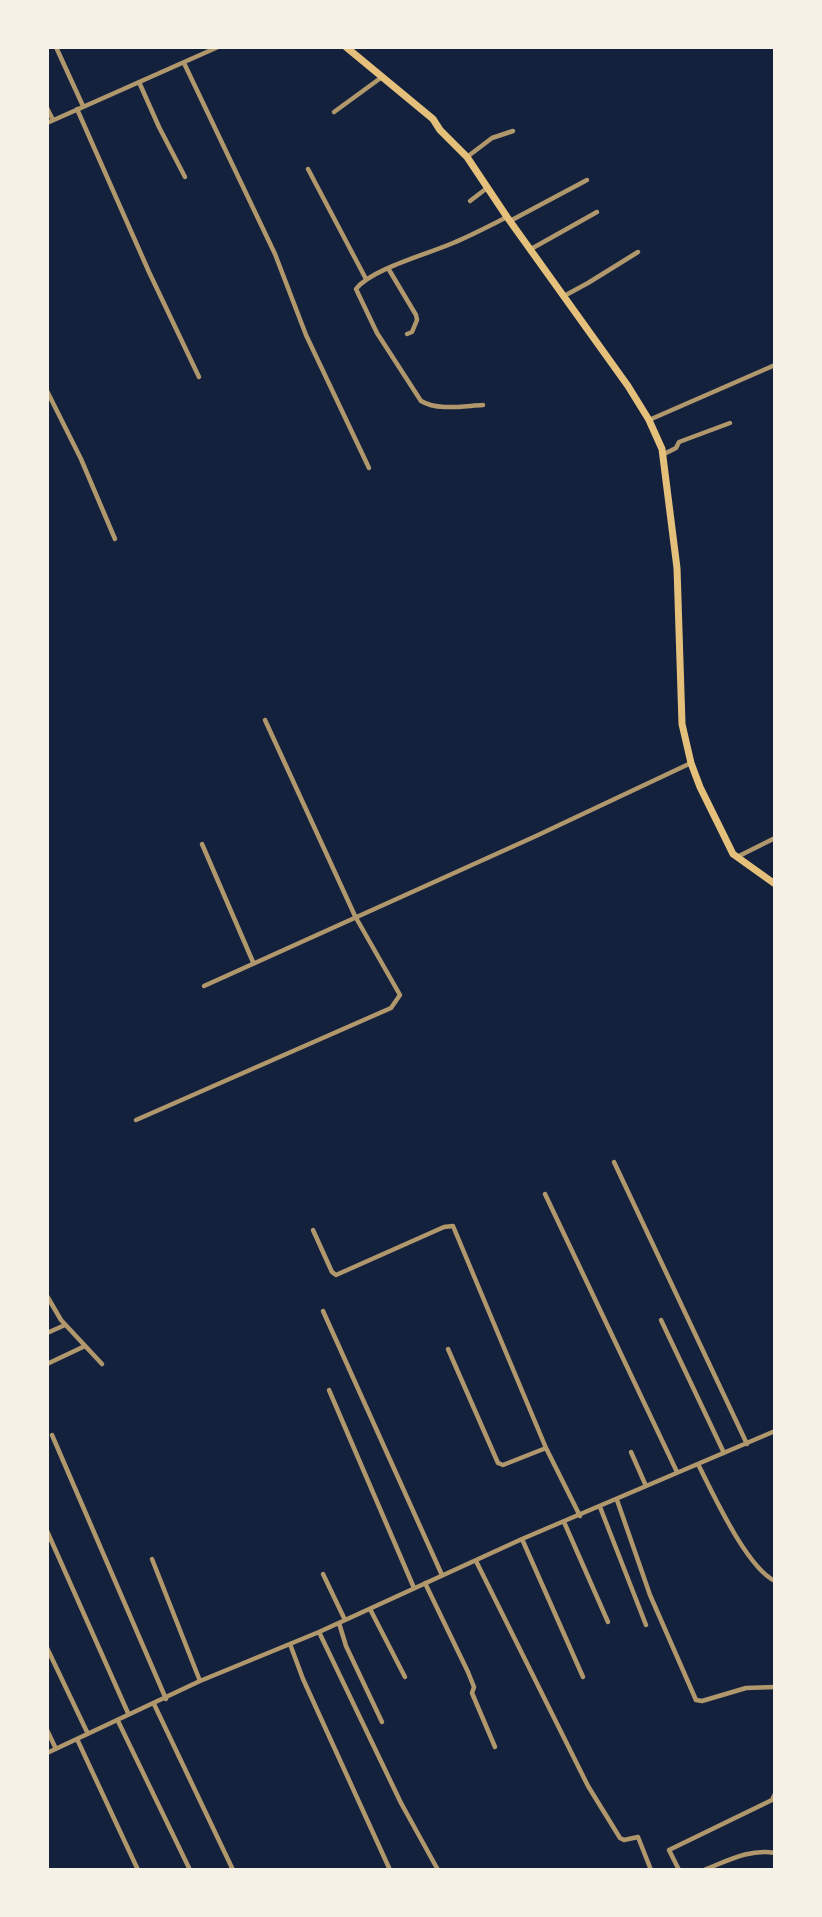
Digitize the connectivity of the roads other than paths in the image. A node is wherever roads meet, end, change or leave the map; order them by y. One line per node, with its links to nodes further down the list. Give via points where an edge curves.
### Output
1 (56, 47): 8 (street)
2 (219, 47): 4 (street)
3 (346, 47): 5 (main road)
4 (184, 63): 6 (street); 33 (street)
5 (382, 76): 9 (street); 12 (main road, via 433,119)
6 (139, 82): 8 (street); 14 (street)
7 (47, 108): 10 (street)
8 (80, 108): 10 (street); 27 (street)
9 (334, 112)
10 (50, 121)
11 (513, 131): 12 (street, via 492,138)
12 (467, 157): 16 (main road)
13 (308, 169): 23 (street)
14 (185, 177)
15 (587, 180): 19 (street)
16 (487, 188): 17 (street); 19 (main road)
17 (470, 201)
18 (597, 212): 20 (street)
19 (509, 219): 20 (main road); 22 (street)
20 (531, 249): 24 (main road)
21 (638, 252): 24 (street)
22 (388, 268): 23 (street); 25 (street, via 416,315 412,332)
23 (366, 279): 29 (street, via 356,286 356,294 421,401 439,406)
24 (563, 296): 30 (main road)
25 (407, 334)
26 (775, 365): 30 (street)
27 (199, 377)
28 (47, 391): 34 (street)
29 (483, 405)
30 (649, 420): 32 (main road)
31 (730, 423): 32 (street, via 679,442)
32 (664, 454): 36 (main road, via 677,568 682,724)
33 (369, 468)
34 (115, 539)
35 (265, 720): 41 (street)
36 (691, 763): 39 (main road, via 706,802); 41 (street)
37 (775, 838): 39 (street)
38 (202, 844): 42 (street)
39 (737, 857): 40 (main road)
40 (775, 884)
41 (355, 916): 42 (street); 44 (street, via 399,993 395,1004)
42 (253, 962): 43 (street)
43 (204, 986)
44 (136, 1120)
45 (614, 1162): 60 (street)
46 (545, 1194): 65 (street)
47 (313, 1230): 61 (street, via 336,1275 453,1226)
48 (48, 1301): 51 (street)
49 (323, 1311): 76 (street)
50 (661, 1320): 63 (street)
51 (65, 1325): 52 (street); 53 (street)
52 (47, 1334)
53 (85, 1346): 55 (street); 56 (street)
54 (448, 1349): 61 (street, via 498,1464)
55 (47, 1364)
56 (102, 1364)
57 (329, 1390): 79 (street)
58 (775, 1431): 60 (street)
59 (52, 1436): 92 (street)
60 (747, 1444): 63 (street)
61 (546, 1448): 69 (street)
62 (631, 1452): 66 (street)
63 (724, 1453): 64 (street)
64 (698, 1464): 65 (street); 77 (street, via 721,1511 759,1570)
65 (677, 1472): 66 (street)
66 (646, 1486): 67 (street)
67 (617, 1500): 68 (street); 91 (street, via 650,1595 695,1700 746,1688)
68 (600, 1507): 69 (street); 84 (street)
69 (580, 1516): 70 (street)
70 (564, 1522): 72 (street); 82 (street)
71 (47, 1531): 94 (street)
72 (522, 1539): 74 (street); 89 (street)
73 (152, 1559): 90 (street)
74 (476, 1561): 76 (street); 110 (street, via 588,1786 618,1836 624,1840 638,1836)
75 (323, 1574): 81 (street)
76 (442, 1575): 78 (street)
77 (775, 1581)
78 (425, 1583): 79 (street); 100 (street, via 468,1672)
79 (414, 1588): 80 (street)
80 (370, 1609): 81 (street); 88 (street)
81 (345, 1620): 83 (street)
82 (608, 1622)
83 (338, 1623): 85 (street); 96 (street)
84 (646, 1625)
85 (319, 1632): 86 (street); 109 (street)
86 (290, 1644): 90 (street); 108 (street)
87 (47, 1648): 98 (street)
88 (405, 1677)
89 (583, 1677)
90 (200, 1681): 92 (street)
91 (775, 1688)
92 (166, 1699): 93 (street)
93 (154, 1704): 94 (street); 107 (street)
94 (128, 1713): 95 (street)
95 (118, 1721): 98 (street); 106 (street)
96 (382, 1722)
97 (47, 1730): 101 (street)
98 (88, 1734): 99 (street)
99 (77, 1739): 101 (street); 105 (street)
100 (495, 1747)
101 (56, 1749): 102 (street)
102 (47, 1753)
103 (775, 1794): 111 (street, via 772,1800 669,1850)
104 (775, 1853): 112 (street, via 751,1853)
105 (138, 1870)
106 (190, 1870)
107 (233, 1870)
108 (390, 1870)
109 (438, 1870)
110 (651, 1870)
111 (678, 1870)
112 (704, 1870)

